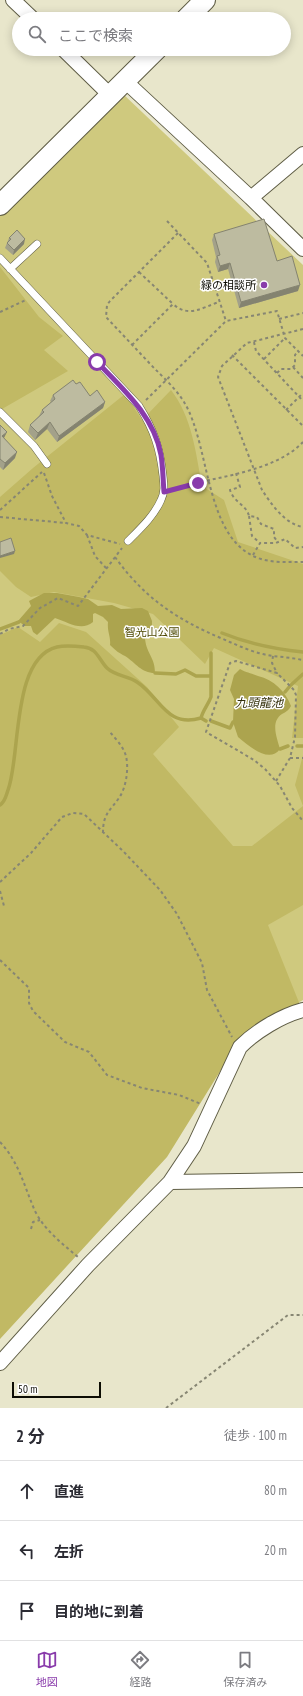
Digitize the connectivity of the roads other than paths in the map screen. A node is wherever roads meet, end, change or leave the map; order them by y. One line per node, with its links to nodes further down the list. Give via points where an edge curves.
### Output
1 (13, 0): 3 (street)
2 (205, 0): 4 (street)
3 (26, 12)
4 (193, 12)
5 (70, 56): 8 (street)
6 (150, 56): 7 (street)
7 (125, 81): 8 (street); 10 (street)
8 (111, 96): 11 (street)
9 (303, 154): 10 (street)
10 (251, 198): 13 (street)
11 (0, 205)
12 (37, 244): 15 (lane)
13 (303, 249)
14 (0, 258): 15 (lane)
15 (10, 269): 18 (lane, via 139,406 158,443 164,492 152,514)
16 (0, 412): 17 (lane, via 34,446)
17 (47, 464)
18 (128, 541)
19 (303, 1010): 21 (street, via 293,1012 250,1037 240,1047 194,1146)
20 (303, 1180): 21 (street)
21 (170, 1182): 22 (street, via 88,1265)
22 (0, 1363)

